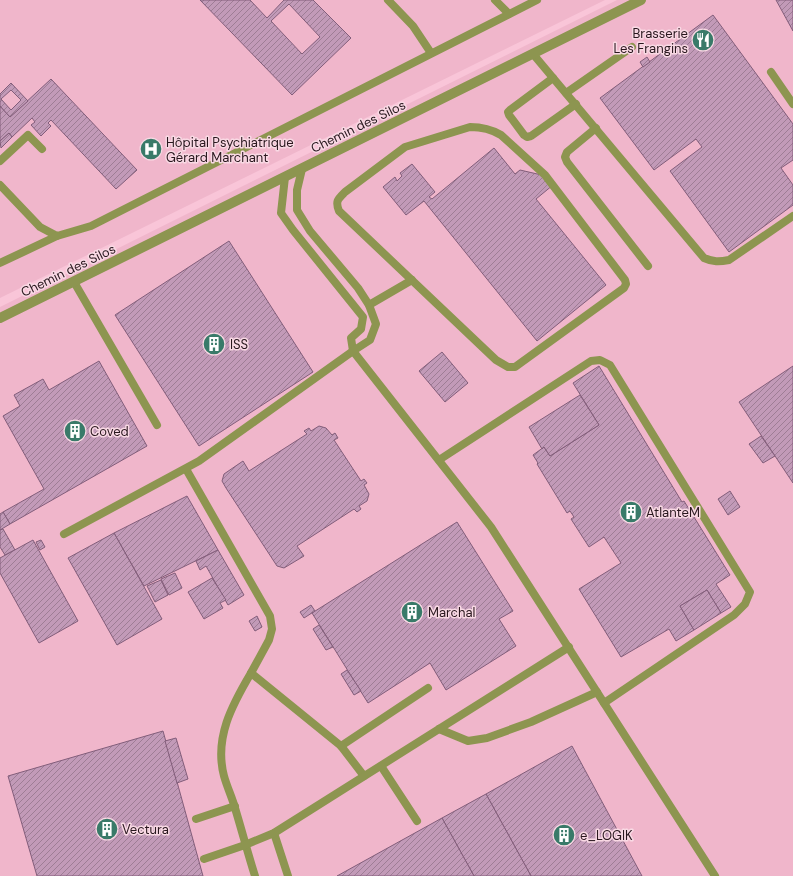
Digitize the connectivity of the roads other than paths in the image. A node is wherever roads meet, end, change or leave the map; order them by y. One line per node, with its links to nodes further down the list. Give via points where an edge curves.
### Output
1 (388, 0): 7 (lane, via 413,26)
2 (495, 0): 5 (lane)
3 (537, 0): 5 (lane)
4 (641, 0): 8 (street, Chemin des Silos)
5 (508, 14): 7 (lane)
6 (632, 47): 11 (lane)
7 (431, 53): 21 (lane, via 91,226)
8 (533, 54): 10 (lane); 17 (street, Chemin des Silos)
9 (771, 72): 13 (lane)
10 (553, 78): 11 (lane); 12 (lane, via 508,112 524,135 531,136)
11 (566, 93): 12 (lane)
12 (576, 104): 14 (lane)
13 (793, 104)
14 (596, 128): 20 (lane, via 704,258 719,262 729,260); 23 (lane, via 567,152 565,157)
15 (42, 150): 16 (lane, via 28,135)
16 (0, 161)
17 (302, 168): 18 (street, Chemin des Silos); 26 (lane, via 297,190 297,210 310,231)
18 (285, 177): 25 (street, Chemin des Silos); 28 (lane, via 281,213 363,317 361,329 351,338)
19 (0, 185): 21 (lane, via 40,227)
20 (793, 216)
21 (57, 236): 22 (lane)
22 (0, 263)
23 (648, 266)
24 (412, 280): 24 (lane, via 339,210 338,199 405,147 470,127 481,127 501,135 546,175 622,274 626,284 624,288 514,367 508,367 496,360); 26 (lane)
25 (74, 282): 27 (street, Chemin des Silos); 29 (lane)
26 (369, 305): 28 (lane, via 376,324 370,340)
27 (0, 318)
28 (353, 351): 30 (lane); 31 (lane)
29 (157, 425)
30 (439, 460): 33 (lane, via 491,527); 37 (lane, via 591,361 600,360 610,365 750,592 745,604 734,615)
31 (186, 469): 32 (lane); 34 (lane, via 270,616 272,629 269,640)
32 (64, 534)
33 (569, 647): 36 (lane); 38 (lane)
34 (251, 673): 39 (lane); 42 (lane, via 235,700 222,737 224,776)
35 (428, 688): 39 (lane)
36 (597, 692): 37 (lane); 38 (lane, via 531,722 486,738 468,741)
37 (604, 703): 50 (lane)
38 (438, 729): 40 (lane)
39 (341, 746): 41 (lane)
40 (381, 766): 41 (lane); 44 (lane)
41 (364, 776): 45 (lane)
42 (235, 806): 43 (lane); 46 (lane)
43 (196, 819)
44 (417, 821)
45 (274, 833): 46 (lane); 49 (lane)
46 (245, 845): 47 (lane); 48 (lane)
47 (204, 859)
48 (255, 876)
49 (288, 876)
50 (715, 876)

